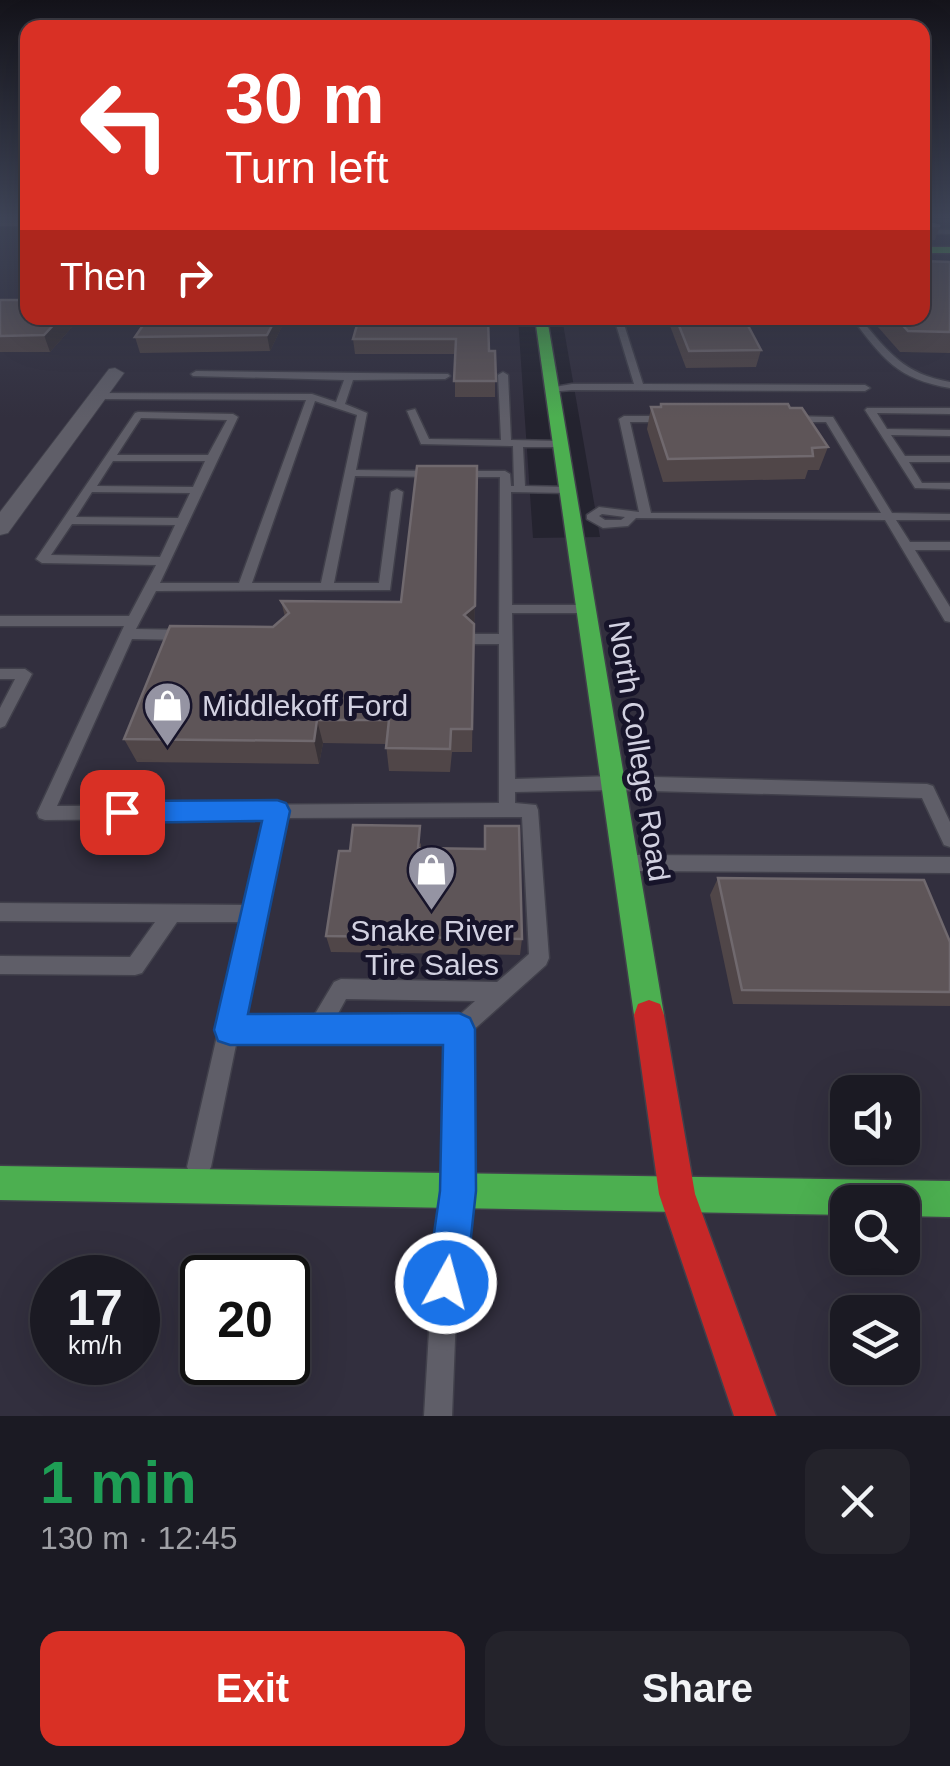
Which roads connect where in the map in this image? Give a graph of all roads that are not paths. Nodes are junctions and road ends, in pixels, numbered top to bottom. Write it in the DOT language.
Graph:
graph roads {
  1 [pos="542,325"];
  2 [pos="620,325"];
  3 [pos="862,325"];
  4 [pos="115,373"];
  5 [pos="196,374"];
  6 [pos="503,375"];
  7 [pos="444,376"];
  8 [pos="349,377"];
  9 [pos="950,385"];
  10 [pos="638,388"];
  11 [pos="865,388"];
  12 [pos="552,390"];
  13 [pos="98,396"];
  14 [pos="312,396"];
  15 [pos="340,406"];
  16 [pos="412,411"];
  17 [pos="950,411"];
  18 [pos="680,419"];
  19 [pos="773,419"];
  20 [pos="884,432"];
  21 [pos="950,433"];
  22 [pos="512,444"];
  23 [pos="560,444"];
  24 [pos="110,458"];
  25 [pos="212,458"];
  26 [pos="902,459"];
  27 [pos="950,459"];
  28 [pos="350,473"];
  29 [pos="950,486"];
  30 [pos="90,488"];
  31 [pos="198,490"];
  32 [pos="513,490"];
  33 [pos="568,490"];
  34 [pos="398,492"];
  35 [pos="646,516"];
  36 [pos="887,516"];
  37 [pos="582,517"];
  38 [pos="950,517"];
  39 [pos="69,520"];
  40 [pos="182,522"];
  41 [pos="0,528"];
  42 [pos="908,546"];
  43 [pos="950,546"];
  44 [pos="164,561"];
  45 [pos="152,587"];
  46 [pos="244,587"];
  47 [pos="327,587"];
  48 [pos="506,609"];
  49 [pos="586,609"];
  50 [pos="950,618"];
  51 [pos="0,621"];
  52 [pos="130,628"];
  53 [pos="206,635"];
  54 [pos="474,638"];
  55 [pos="506,639"];
  56 [pos="0,674"];
  57 [pos="0,722"];
  58 [pos="614,784"];
  59 [pos="507,786"];
  60 [pos="277,811"];
  61 [pos="507,811"];
  62 [pos="950,840"];
  63 [pos="626,863"];
  64 [pos="950,865"];
  65 [pos="0,912"];
  66 [pos="172,914"];
  67 [pos="255,914"];
  68 [pos="0,965"];
  69 [pos="500,992"];
  70 [pos="459,1029"];
  71 [pos="230,1030"];
  72 [pos="317,1030"];
  73 [pos="0,1183"];
  74 [pos="194,1186"];
  75 [pos="458,1191"];
  76 [pos="677,1194"];
  77 [pos="950,1200"];
  78 [pos="438,1416"];
  79 [pos="755,1416"];
  1 -- 12 [label="main road, North College Road"];
  2 -- 10 [label="lane"];
  3 -- 9 [label="lane"];
  4 -- 13 [label="street"];
  5 -- 8 [label="lane"];
  6 -- 22 [label="lane"];
  7 -- 8 [label="lane"];
  8 -- 15 [label="lane"];
  10 -- 11 [label="lane"];
  10 -- 12 [label="lane"];
  12 -- 23 [label="main road, North College Road"];
  13 -- 14 [label="lane"];
  13 -- 41 [label="street"];
  14 -- 15 [label="lane"];
  14 -- 46 [label="lane"];
  15 -- 28 [label="lane"];
  16 -- 22 [label="lane"];
  17 -- 20 [label="lane"];
  18 -- 35 [label="lane"];
  19 -- 36 [label="lane"];
  20 -- 21 [label="lane"];
  20 -- 26 [label="lane"];
  22 -- 23 [label="lane"];
  22 -- 32 [label="lane"];
  23 -- 33 [label="main road, North College Road"];
  24 -- 25 [label="lane"];
  24 -- 25 [label="lane"];
  24 -- 30 [label="lane"];
  25 -- 31 [label="lane"];
  26 -- 27 [label="lane"];
  26 -- 29 [label="lane"];
  28 -- 32 [label="lane"];
  28 -- 47 [label="lane"];
  30 -- 31 [label="lane"];
  30 -- 39 [label="lane"];
  31 -- 40 [label="lane"];
  32 -- 33 [label="lane"];
  32 -- 48 [label="lane"];
  33 -- 37 [label="main road, North College Road"];
  34 -- 47 [label="lane"];
  35 -- 36 [label="lane"];
  35 -- 37 [label="lane"];
  36 -- 38 [label="lane"];
  36 -- 42 [label="lane"];
  37 -- 49 [label="main road, North College Road"];
  39 -- 40 [label="lane"];
  39 -- 44 [label="lane"];
  40 -- 44 [label="lane"];
  42 -- 43 [label="lane"];
  42 -- 50 [label="lane"];
  44 -- 45 [label="lane"];
  45 -- 46 [label="lane"];
  45 -- 52 [label="lane"];
  46 -- 47 [label="lane"];
  48 -- 49 [label="lane"];
  48 -- 55 [label="lane"];
  49 -- 58 [label="main road, North College Road"];
  51 -- 52 [label="lane"];
  52 -- 53 [label="lane"];
  52 -- 60 [label="lane"];
  54 -- 55 [label="lane"];
  55 -- 59 [label="lane"];
  56 -- 57 [label="lane"];
  58 -- 59 [label="lane"];
  58 -- 62 [label="lane"];
  58 -- 63 [label="main road, North College Road"];
  59 -- 61 [label="lane"];
  60 -- 61 [label="lane"];
  60 -- 67 [label="lane"];
  61 -- 69 [label="lane"];
  63 -- 64 [label="lane"];
  63 -- 76 [label="main road, North College Road"];
  65 -- 66 [label="lane"];
  66 -- 67 [label="lane"];
  66 -- 68 [label="lane"];
  67 -- 71 [label="lane"];
  69 -- 70 [label="lane"];
  69 -- 72 [label="lane"];
  70 -- 72 [label="lane"];
  70 -- 75 [label="lane"];
  71 -- 72 [label="lane"];
  71 -- 74 [label="lane"];
  73 -- 74 [label="main road"];
  74 -- 75 [label="main road"];
  75 -- 76 [label="main road"];
  75 -- 78 [label="lane"];
  76 -- 77 [label="main road"];
  76 -- 79 [label="main road, North College Road"];
}
